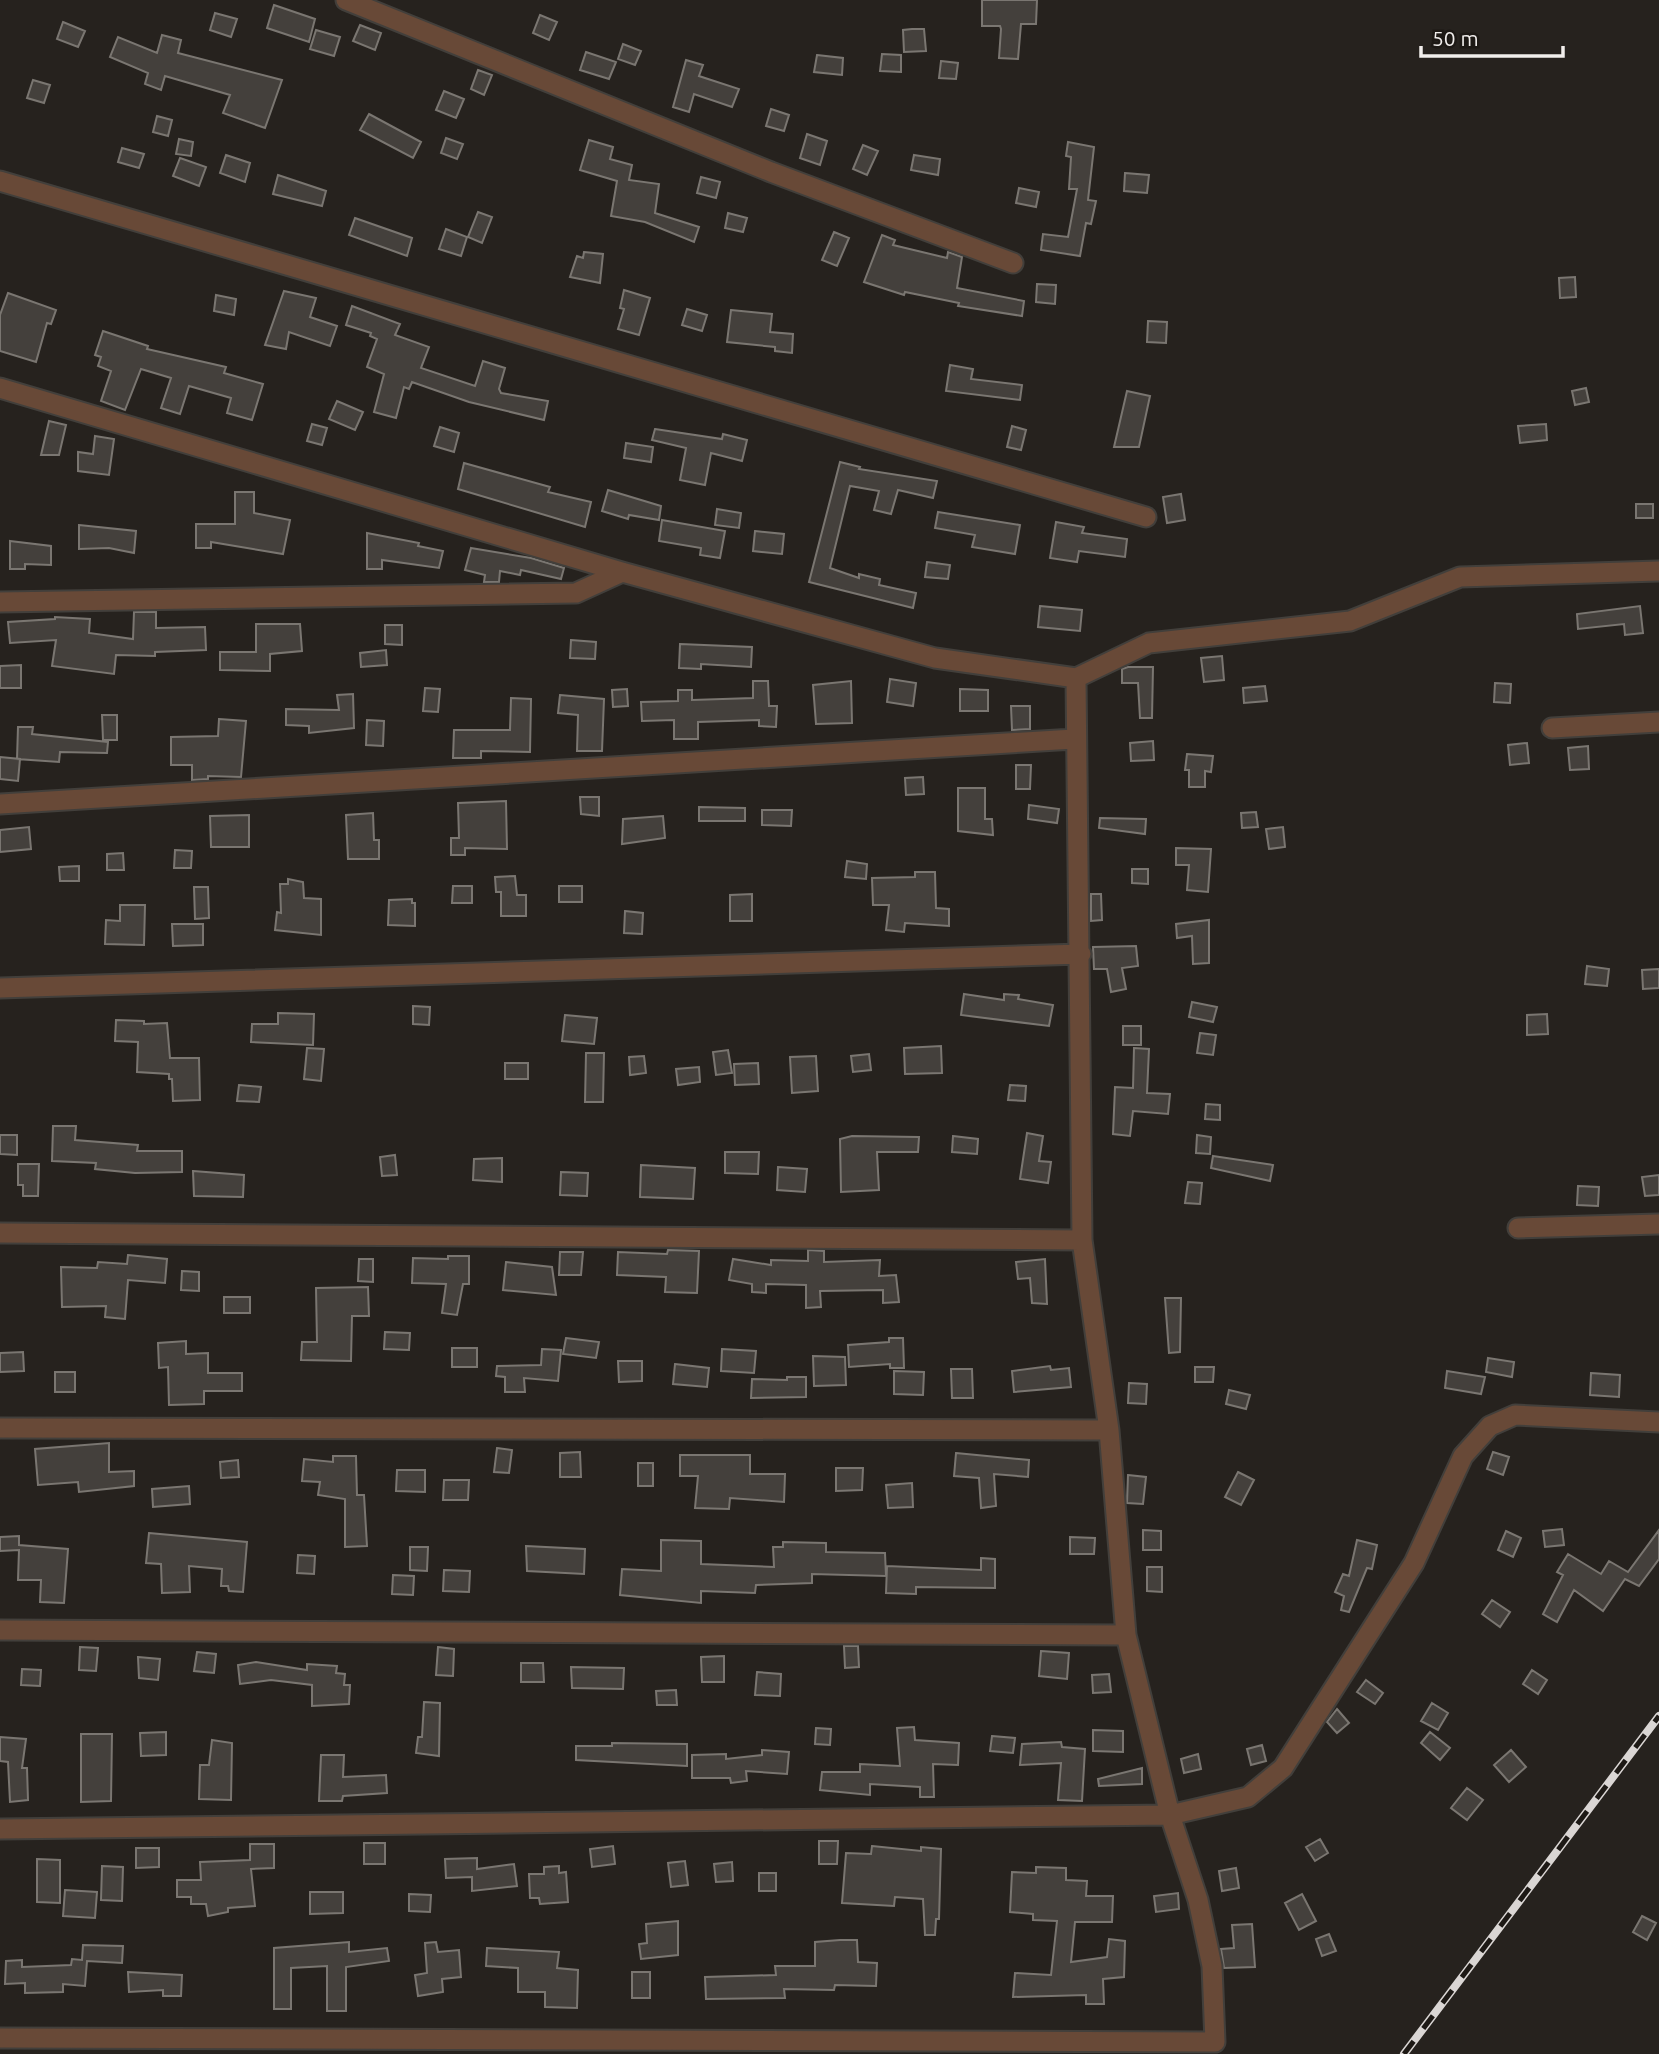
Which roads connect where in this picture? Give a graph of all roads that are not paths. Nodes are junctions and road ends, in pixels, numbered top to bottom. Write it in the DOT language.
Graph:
graph roads {
  1 [pos="346,0"];
  2 [pos="0,181"];
  3 [pos="1013,263"];
  4 [pos="0,388"];
  5 [pos="1146,517"];
  6 [pos="1659,571"];
  7 [pos="622,572"];
  8 [pos="0,602"];
  9 [pos="1076,678"];
  10 [pos="1659,722"];
  11 [pos="1552,728"];
  12 [pos="1074,739"];
  13 [pos="0,804"];
  14 [pos="1081,954"];
  15 [pos="0,988"];
  16 [pos="1659,1224"];
  17 [pos="1518,1228"];
  18 [pos="0,1233"];
  19 [pos="1082,1240"];
  20 [pos="1659,1422"];
  21 [pos="0,1428"];
  22 [pos="1109,1430"];
  23 [pos="0,1630"];
  24 [pos="1126,1635"];
  25 [pos="1170,1815"];
  26 [pos="0,1829"];
  27 [pos="0,2038"];
  1 -- 3 [label="street"];
  2 -- 5 [label="street"];
  4 -- 7 [label="street"];
  6 -- 9 [label="street"];
  7 -- 8 [label="street"];
  7 -- 9 [label="street"];
  9 -- 12 [label="street"];
  10 -- 11 [label="street"];
  12 -- 13 [label="street"];
  12 -- 14 [label="street"];
  14 -- 15 [label="street"];
  14 -- 19 [label="street"];
  16 -- 17 [label="street"];
  18 -- 19 [label="street"];
  19 -- 22 [label="street"];
  20 -- 25 [label="street"];
  21 -- 22 [label="street"];
  22 -- 24 [label="street"];
  23 -- 24 [label="street"];
  24 -- 25 [label="street"];
  25 -- 26 [label="street"];
  25 -- 27 [label="street"];
}
